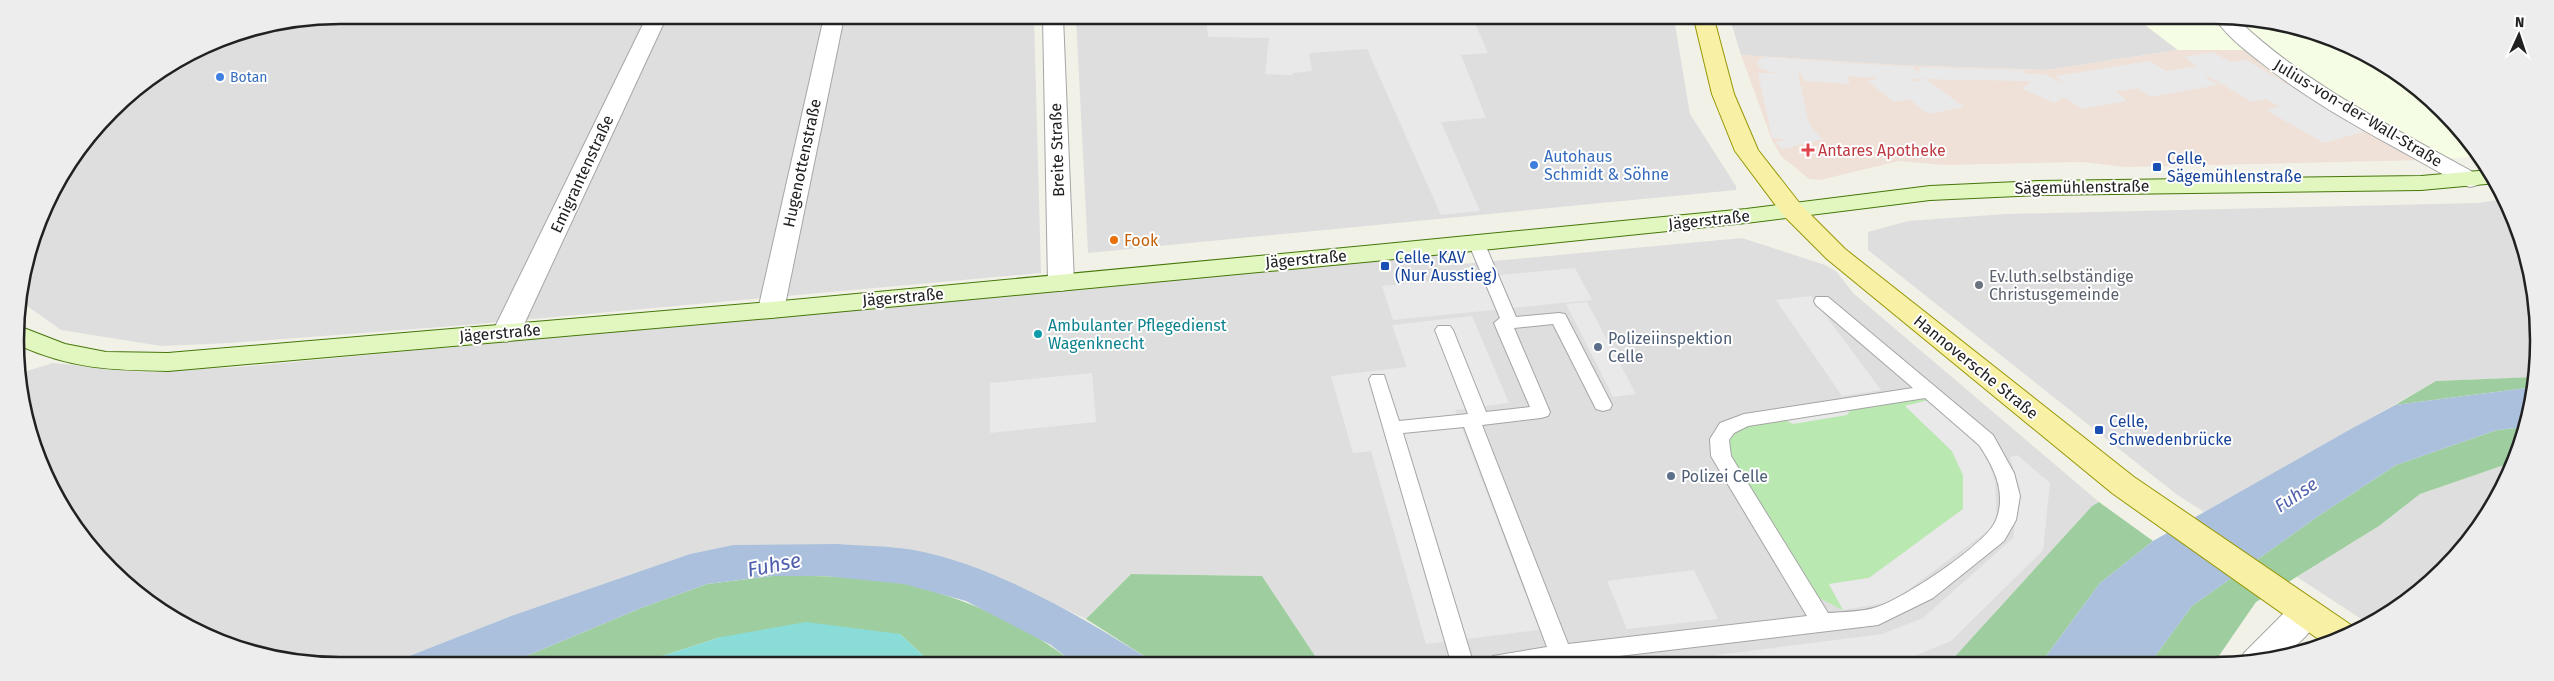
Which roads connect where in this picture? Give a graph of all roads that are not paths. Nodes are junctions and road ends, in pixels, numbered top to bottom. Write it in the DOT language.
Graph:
graph roads {
  1 [pos="653,24"];
  2 [pos="832,24"];
  3 [pos="1053,24"];
  4 [pos="1705,24"];
  5 [pos="2230,24"];
  6 [pos="2485,178"];
  7 [pos="2470,180"];
  8 [pos="1792,210"];
  9 [pos="1476,242"];
  10 [pos="1061,282"];
  11 [pos="1822,300"];
  12 [pos="771,310"];
  13 [pos="1510,322"];
  14 [pos="1444,330"];
  15 [pos="506,333"];
  16 [pos="24,337"];
  17 [pos="1378,379"];
  18 [pos="1930,391"];
  19 [pos="1602,405"];
  20 [pos="1475,420"];
  21 [pos="1392,428"];
  22 [pos="2292,604"];
  23 [pos="1822,622"];
  24 [pos="2336,633"];
  25 [pos="1561,654"];
  26 [pos="2262,654"];
  27 [pos="1461,657"];
  28 [pos="1538,657"];
  1 -- 15 [label="street, Emigrantenstraße"];
  2 -- 12 [label="street, Hugenottenstraße"];
  3 -- 10 [label="street, Breite Straße"];
  4 -- 8 [label="main road, Hannoversche Straße"];
  5 -- 7 [label="street, Julius-von-der-Wall-Straße"];
  6 -- 7 [label="street, Sägemühlenstraße"];
  7 -- 8 [label="street, Sägemühlenstraße"];
  8 -- 9 [label="street, Jägerstraße"];
  8 -- 22 [label="main road, Hannoversche Straße"];
  9 -- 10 [label="street, Jägerstraße"];
  9 -- 13 [label="lane"];
  10 -- 12 [label="street, Jägerstraße"];
  11 -- 18 [label="lane"];
  12 -- 15 [label="street, Jägerstraße"];
  13 -- 19 [label="lane"];
  13 -- 20 [label="lane"];
  14 -- 20 [label="lane"];
  15 -- 16 [label="street, Jägerstraße"];
  17 -- 21 [label="lane"];
  18 -- 23 [label="lane"];
  18 -- 23 [label="lane"];
  20 -- 21 [label="lane"];
  20 -- 25 [label="lane"];
  21 -- 27 [label="lane"];
  22 -- 24 [label="main road, Hannoversche Straße"];
  22 -- 26 [label="street"];
  23 -- 25 [label="lane"];
  25 -- 28 [label="lane"];
}
